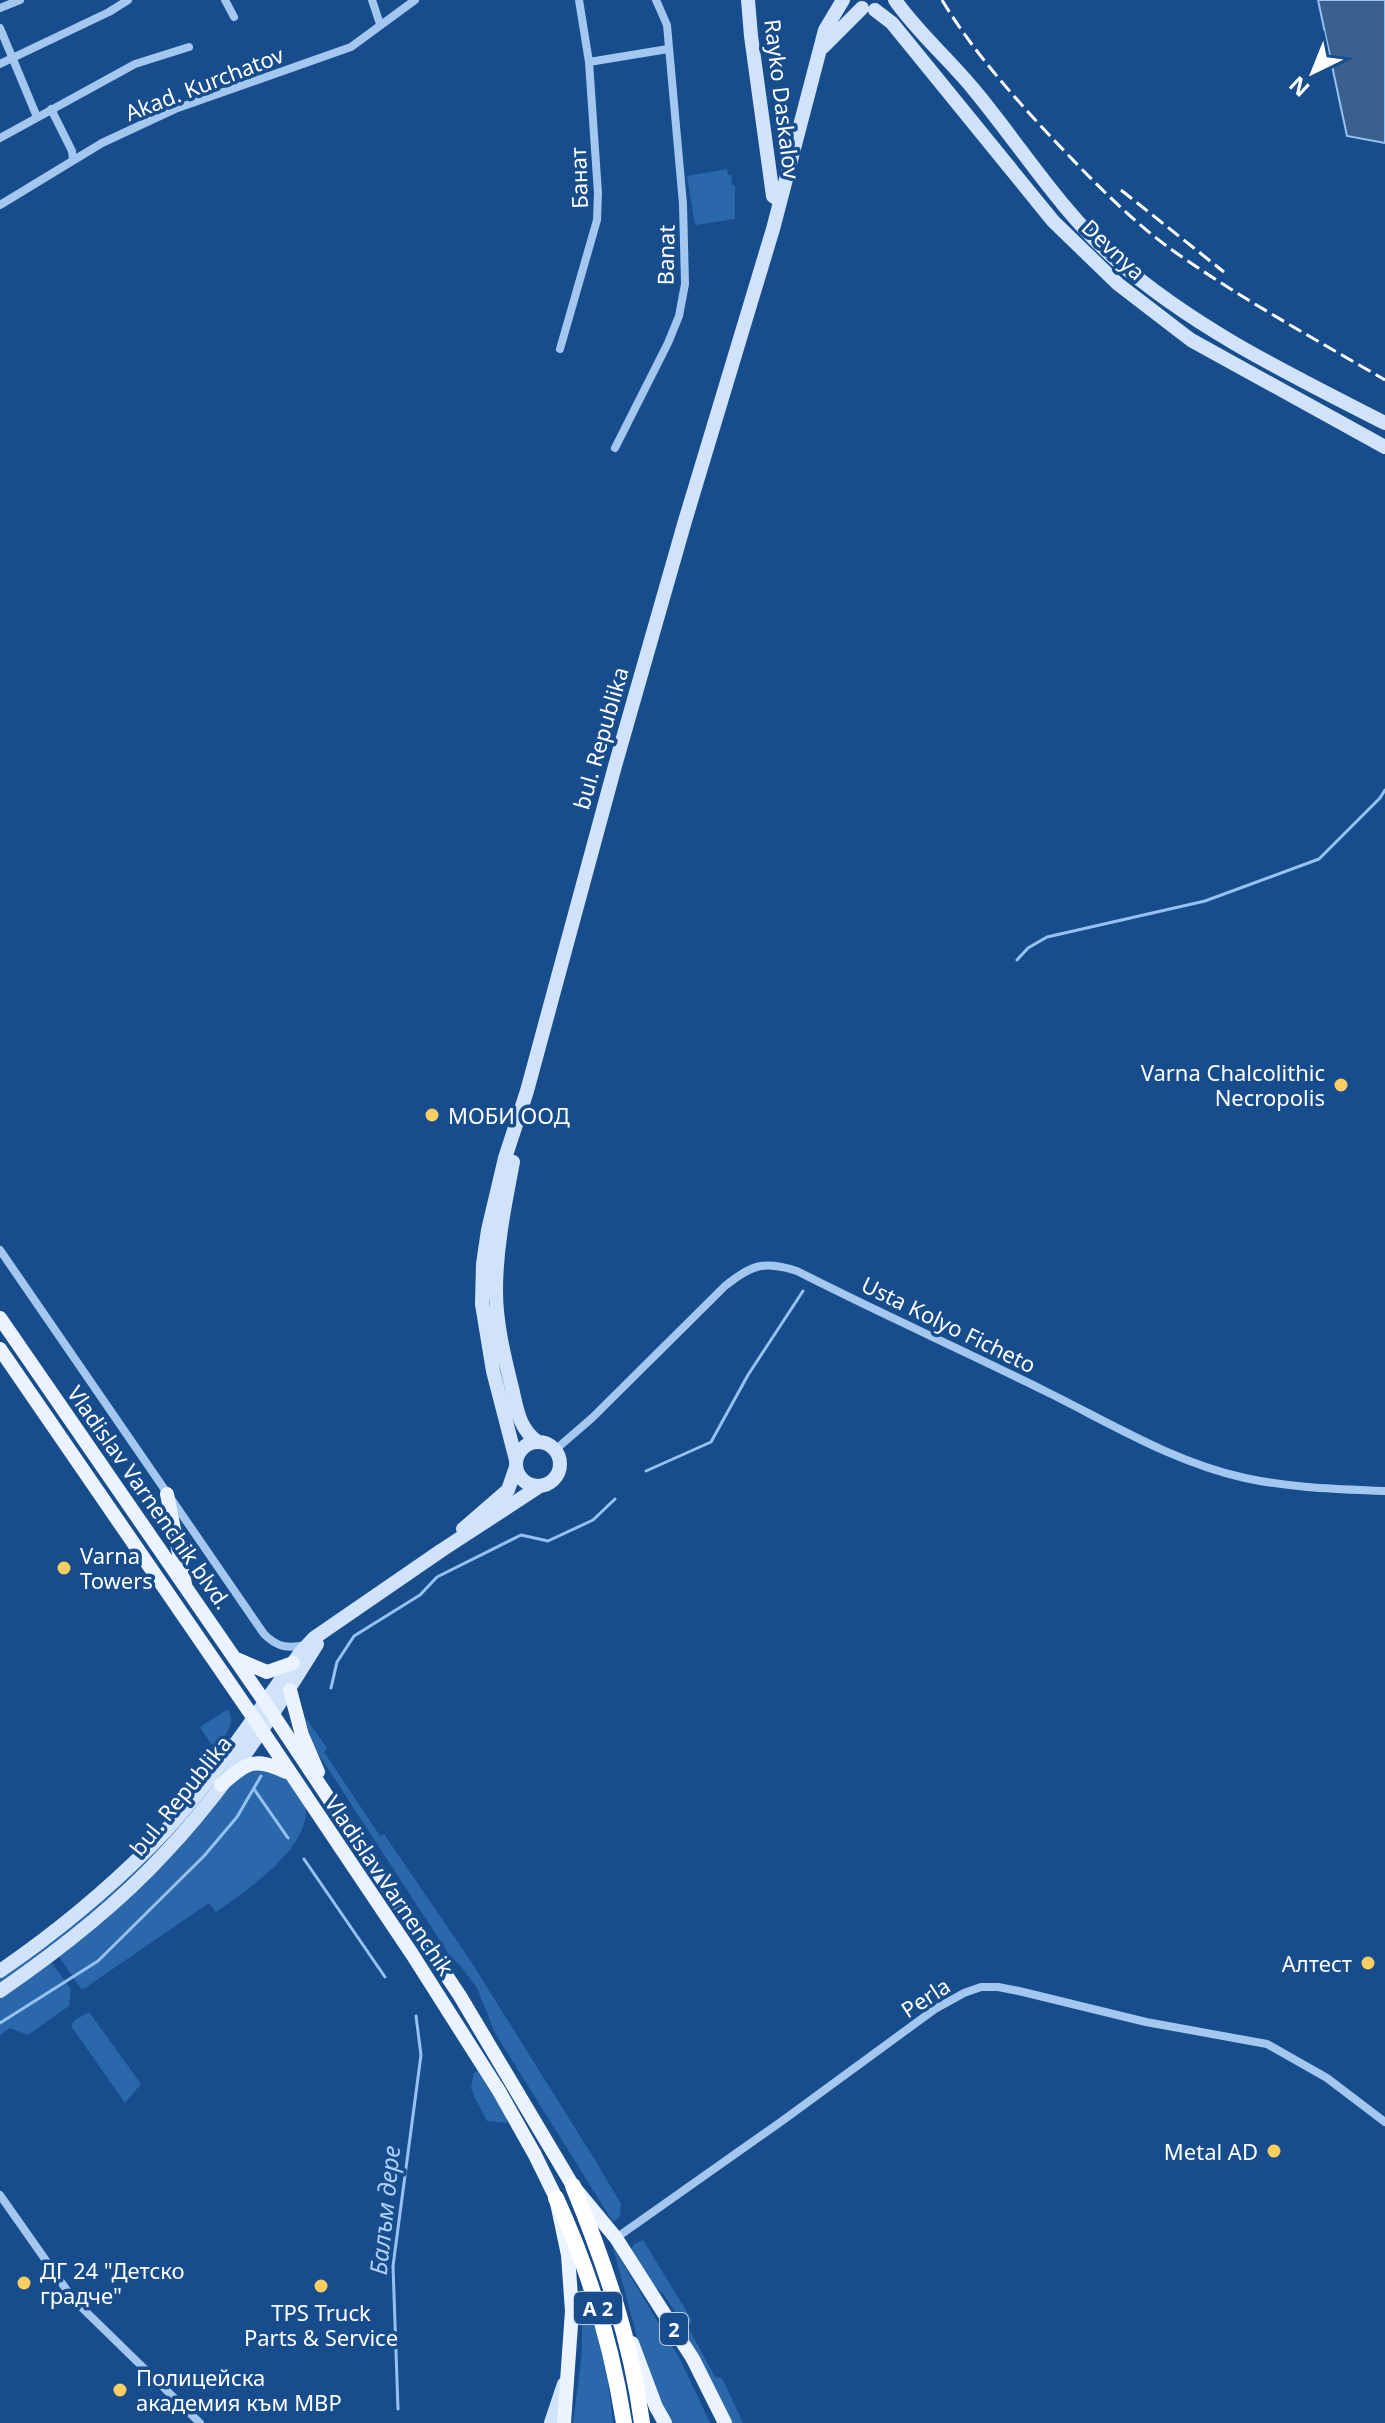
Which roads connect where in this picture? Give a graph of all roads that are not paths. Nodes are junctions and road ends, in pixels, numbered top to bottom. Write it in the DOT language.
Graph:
graph roads {
  1 [pos="20,0"];
  2 [pos="128,0"];
  3 [pos="225,0"];
  4 [pos="372,0"];
  5 [pos="415,0"];
  6 [pos="579,0"];
  7 [pos="656,0"];
  8 [pos="748,0"];
  9 [pos="843,0"];
  10 [pos="892,0"];
  11 [pos="863,6"];
  12 [pos="0,8"];
  13 [pos="234,17"];
  14 [pos="380,24"];
  15 [pos="0,28"];
  16 [pos="189,47"];
  17 [pos="668,49"];
  18 [pos="821,51"];
  19 [pos="11,59"];
  20 [pos="589,62"];
  21 [pos="0,64"];
  22 [pos="51,109"];
  23 [pos="37,117"];
  24 [pos="0,138"];
  25 [pos="73,160"];
  26 [pos="780,201"];
  27 [pos="0,205"];
  28 [pos="560,349"];
  29 [pos="1385,423"];
  30 [pos="1385,447"];
  31 [pos="615,448"];
  32 [pos="527,1091"];
  33 [pos="0,1250"];
  34 [pos="0,1318"];
  35 [pos="0,1349"];
  36 [pos="538,1442"];
  37 [pos="555,1450"];
  38 [pos="516,1464"];
  39 [pos="540,1486"];
  40 [pos="1385,1491"];
  41 [pos="167,1494"];
  42 [pos="442,1550"];
  43 [pos="186,1588"];
  44 [pos="327,1630"];
  45 [pos="306,1645"];
  46 [pos="234,1657"];
  47 [pos="293,1663"];
  48 [pos="290,1690"];
  49 [pos="264,1701"];
  50 [pos="272,1715"];
  51 [pos="253,1717"];
  52 [pos="262,1730"];
  53 [pos="289,1774"];
  54 [pos="221,1785"];
  55 [pos="330,1802"];
  56 [pos="0,1971"];
  57 [pos="0,1991"];
  58 [pos="1385,2122"];
  59 [pos="573,2186"];
  60 [pos="0,2195"];
  61 [pos="556,2198"];
  62 [pos="616,2238"];
  63 [pos="624,2326"];
  64 [pos="569,2369"];
  65 [pos="200,2423"];
  66 [pos="551,2423"];
  67 [pos="564,2423"];
  68 [pos="624,2423"];
  69 [pos="642,2423"];
  70 [pos="665,2423"];
  71 [pos="725,2423"];
  1 -- 12 [label="street"];
  2 -- 19 [label="street"];
  3 -- 13 [label="street"];
  4 -- 14 [label="street"];
  5 -- 14 [label="street, Akad. Kurchatov"];
  6 -- 20 [label="street, Банат"];
  7 -- 17 [label="street"];
  8 -- 26 [label="street, Rayko Daskalov"];
  9 -- 18 [label="street, bul. Republika"];
  10 -- 11 [label="street, bul. Republika"];
  10 -- 29 [label="street, Devnya"];
  11 -- 18 [label="street, bul. Republika"];
  11 -- 30 [label="street, Devnya"];
  14 -- 25 [label="street, Akad. Kurchatov"];
  15 -- 19 [label="street"];
  16 -- 22 [label="street"];
  17 -- 20 [label="street"];
  17 -- 31 [label="street, Banat"];
  18 -- 26 [label="street, bul. Republika"];
  19 -- 21 [label="street"];
  19 -- 23 [label="street"];
  20 -- 28 [label="street, Банат"];
  22 -- 23 [label="street"];
  22 -- 25 [label="street"];
  23 -- 24 [label="street"];
  25 -- 27 [label="street, Akad. Kurchatov"];
  26 -- 32 [label="street, bul. Republika"];
  32 -- 36 [label="street, bul. Republika"];
  32 -- 38 [label="street"];
  33 -- 41 [label="street"];
  34 -- 43 [label="main road, Vladislav Varnenchik blvd."];
  35 -- 51 [label="main road, Vladislav Varnenchik"];
  36 -- 37 [label="street"];
  36 -- 38 [label="street"];
  37 -- 39 [label="street"];
  37 -- 40 [label="street, Usta Kolyo Ficheto"];
  38 -- 39 [label="street"];
  38 -- 42 [label="street, bul. Republika"];
  39 -- 42 [label="street, bul. Republika"];
  41 -- 43 [label="main road"];
  41 -- 45 [label="street"];
  42 -- 44 [label="street, bul. Republika"];
  43 -- 46 [label="main road, Vladislav Varnenchik blvd."];
  44 -- 45 [label="street, bul. Republika"];
  44 -- 48 [label="street, bul. Republika"];
  45 -- 47 [label="street, bul. Republika"];
  46 -- 47 [label="main road"];
  46 -- 49 [label="main road, Vladislav Varnenchik blvd."];
  47 -- 49 [label="street, bul. Republika"];
  48 -- 50 [label="street, bul. Republika"];
  48 -- 55 [label="main road"];
  49 -- 50 [label="main road, Vladislav Varnenchik"];
  49 -- 51 [label="street, bul. Republika"];
  50 -- 52 [label="street, bul. Republika"];
  50 -- 55 [label="main road, Vladislav Varnenchik"];
  51 -- 52 [label="main road, Vladislav Varnenchik"];
  51 -- 56 [label="street, bul. Republika"];
  52 -- 53 [label="main road, Vladislav Varnenchik"];
  52 -- 54 [label="street, bul. Republika"];
  53 -- 54 [label="main road"];
  53 -- 61 [label="main road, Vladislav Varnenchik"];
  54 -- 57 [label="street, bul. Republika"];
  55 -- 59 [label="main road, Vladislav Varnenchik"];
  58 -- 62 [label="street, Perla"];
  59 -- 62 [label="main road, Vladislav Varnenchik / 2"];
  59 -- 63 [label="highway, A 2"];
  60 -- 65 [label="street"];
  61 -- 64 [label="main road, Vladislav Varnenchik"];
  61 -- 68 [label="highway, A 2"];
  62 -- 71 [label="main road, 2"];
  63 -- 69 [label="highway, A 2"];
  63 -- 70 [label="main road"];
  64 -- 66 [label="street"];
  64 -- 67 [label="main road, Vladislav Varnenchik"];
}
